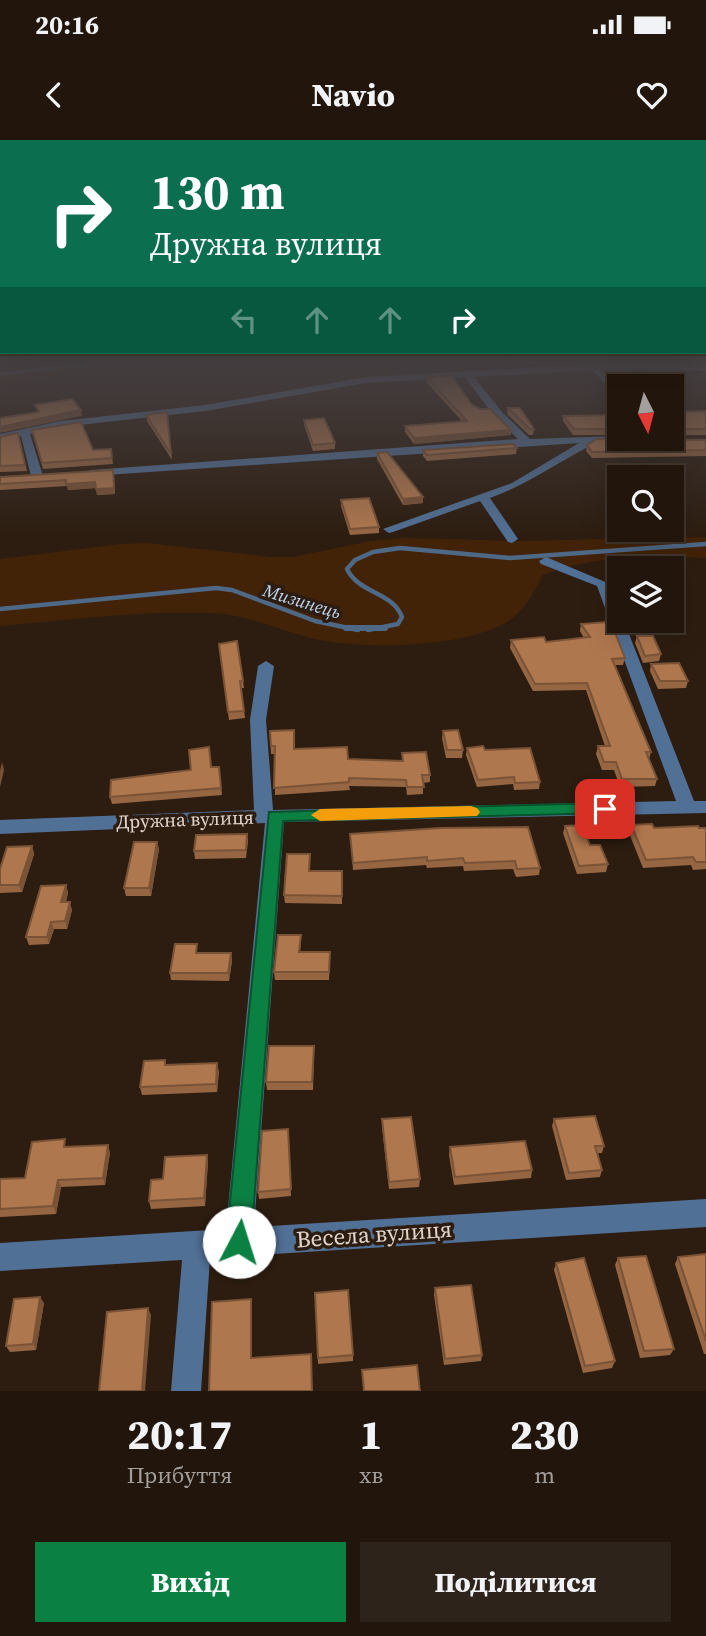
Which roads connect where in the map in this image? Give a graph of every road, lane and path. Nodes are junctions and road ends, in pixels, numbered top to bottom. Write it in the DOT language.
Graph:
graph roads {
  1 [pos="103,419"];
  2 [pos="504,419"];
  3 [pos="25,433"];
  4 [pos="0,437"];
  5 [pos="594,439"];
  6 [pos="607,439"];
  7 [pos="527,442"];
  8 [pos="77,474"];
  9 [pos="50,475"];
  10 [pos="483,498"];
  11 [pos="389,529"];
  12 [pos="512,539"];
  13 [pos="546,561"];
  14 [pos="266,666"];
  15 [pos="696,807"];
  16 [pos="269,816"];
  17 [pos="0,827"];
  18 [pos="706,1213"];
  19 [pos="239,1242"];
  20 [pos="197,1245"];
  21 [pos="0,1258"];
  22 [pos="186,1391"];
  1 -- 3 [label="street"];
  2 -- 7 [label="street"];
  3 -- 4 [label="street"];
  3 -- 9 [label="street"];
  5 -- 6 [label="street"];
  5 -- 7 [label="street"];
  5 -- 10 [label="street"];
  7 -- 8 [label="street"];
  10 -- 11 [label="street"];
  10 -- 12 [label="street"];
  13 -- 15 [label="street"];
  14 -- 16 [label="street"];
  15 -- 16 [label="street, Дружна вулиця"];
  16 -- 17 [label="street, Дружна вулиця"];
  16 -- 19 [label="street"];
  18 -- 19 [label="street, Весела вулиця"];
  19 -- 20 [label="street, Весела вулиця"];
  20 -- 21 [label="street, Весела вулиця"];
  20 -- 22 [label="street"];
}
